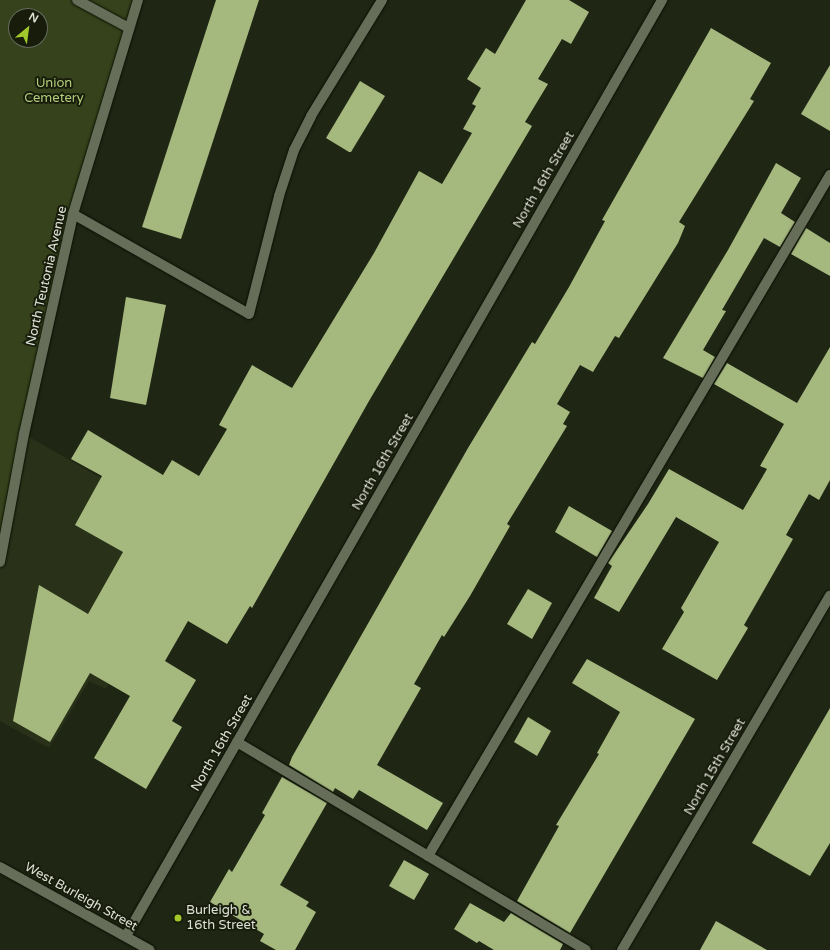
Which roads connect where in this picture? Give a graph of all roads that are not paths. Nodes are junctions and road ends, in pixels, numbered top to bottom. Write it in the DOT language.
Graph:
graph roads {
  1 [pos="77,0"];
  2 [pos="138,0"];
  3 [pos="382,0"];
  4 [pos="662,0"];
  5 [pos="129,28"];
  6 [pos="830,175"];
  7 [pos="73,214"];
  8 [pos="0,562"];
  9 [pos="830,596"];
  10 [pos="237,742"];
  11 [pos="428,856"];
  12 [pos="0,867"];
  13 [pos="126,936"];
  14 [pos="150,950"];
  15 [pos="586,950"];
  16 [pos="622,950"];
  1 -- 5 [label="street"];
  2 -- 5 [label="street, North Teutonia Avenue"];
  3 -- 7 [label="street"];
  4 -- 10 [label="street, North 16th Street"];
  5 -- 7 [label="street, North Teutonia Avenue"];
  6 -- 11 [label="street"];
  7 -- 8 [label="street, North Teutonia Avenue"];
  9 -- 16 [label="street, North 15th Street"];
  10 -- 11 [label="street"];
  10 -- 13 [label="street, North 16th Street"];
  11 -- 15 [label="street"];
  12 -- 13 [label="street, West Burleigh Street"];
  13 -- 14 [label="street, West Burleigh Street"];
}
